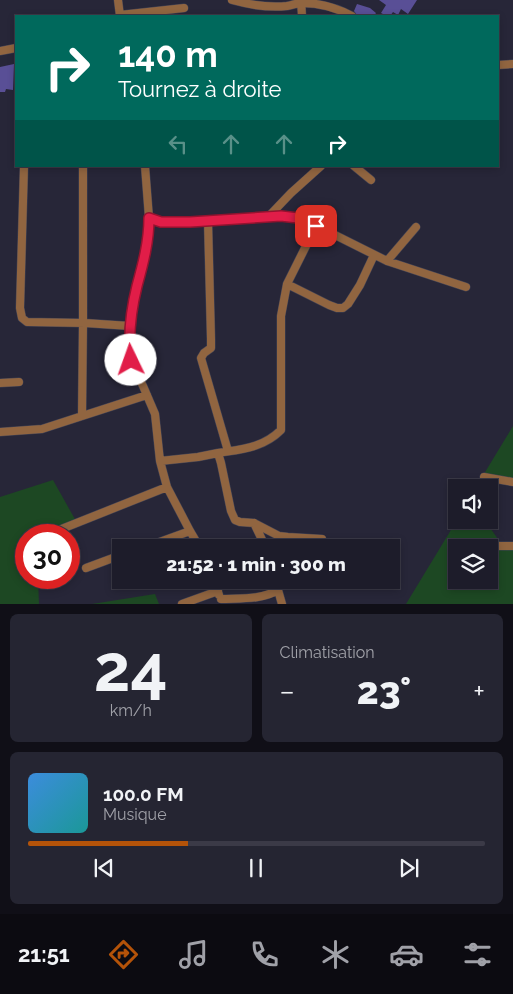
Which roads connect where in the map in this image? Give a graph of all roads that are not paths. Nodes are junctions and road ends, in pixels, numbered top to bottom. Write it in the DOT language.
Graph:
graph roads {
  1 [pos="118,0"];
  2 [pos="232,0"];
  3 [pos="301,1"];
  4 [pos="184,8"];
  5 [pos="120,15"];
  6 [pos="128,15"];
  7 [pos="302,15"];
  8 [pos="350,15"];
  9 [pos="15,48"];
  10 [pos="0,51"];
  11 [pos="513,64"];
  12 [pos="499,65"];
  13 [pos="24,167"];
  14 [pos="83,167"];
  15 [pos="145,167"];
  16 [pos="320,167"];
  17 [pos="355,167"];
  18 [pos="371,180"];
  19 [pos="269,216"];
  20 [pos="149,218"];
  21 [pos="208,221"];
  22 [pos="316,226"];
  23 [pos="416,227"];
  24 [pos="374,255"];
  25 [pos="387,261"];
  26 [pos="287,284"];
  27 [pos="466,287"];
  28 [pos="83,323"];
  29 [pos="130,326"];
  30 [pos="0,382"];
  31 [pos="19,382"];
  32 [pos="147,395"];
  33 [pos="82,416"];
  34 [pos="0,432"];
  35 [pos="228,451"];
  36 [pos="218,453"];
  37 [pos="160,461"];
  38 [pos="484,477"];
  39 [pos="513,482"];
  40 [pos="167,487"];
  41 [pos="74,524"];
  42 [pos="254,524"];
  43 [pos="190,531"];
  44 [pos="168,539"];
  45 [pos="195,539"];
  46 [pos="262,539"];
  47 [pos="322,539"];
  48 [pos="498,546"];
  49 [pos="513,546"];
  50 [pos="112,558"];
  51 [pos="86,568"];
  52 [pos="278,590"];
  53 [pos="218,591"];
  54 [pos="222,602"];
  55 [pos="182,604"];
  56 [pos="282,604"];
  1 -- 5 [label="street"];
  2 -- 3 [label="street"];
  3 -- 7 [label="street"];
  3 -- 8 [label="street"];
  4 -- 6 [label="street"];
  9 -- 10 [label="street"];
  11 -- 12 [label="street"];
  13 -- 28 [label="street"];
  14 -- 28 [label="street"];
  15 -- 20 [label="street"];
  16 -- 19 [label="street"];
  17 -- 18 [label="street"];
  19 -- 21 [label="street"];
  19 -- 22 [label="street"];
  20 -- 21 [label="street"];
  20 -- 29 [label="street"];
  21 -- 35 [label="street"];
  22 -- 24 [label="street"];
  22 -- 26 [label="street"];
  23 -- 25 [label="street"];
  24 -- 25 [label="street"];
  24 -- 26 [label="street"];
  25 -- 27 [label="street"];
  26 -- 35 [label="street"];
  28 -- 29 [label="street"];
  28 -- 33 [label="street"];
  29 -- 32 [label="street"];
  30 -- 31 [label="street"];
  32 -- 33 [label="street"];
  32 -- 37 [label="street"];
  33 -- 34 [label="street"];
  35 -- 36 [label="street"];
  36 -- 37 [label="street"];
  36 -- 42 [label="street"];
  37 -- 40 [label="street"];
  38 -- 39 [label="street"];
  40 -- 41 [label="street"];
  40 -- 43 [label="street"];
  42 -- 46 [label="street"];
  42 -- 47 [label="street"];
  43 -- 44 [label="street"];
  43 -- 45 [label="street"];
  48 -- 49 [label="street"];
  50 -- 51 [label="street"];
  52 -- 54 [label="street"];
  52 -- 56 [label="street"];
  53 -- 54 [label="street"];
  53 -- 55 [label="street"];
}
